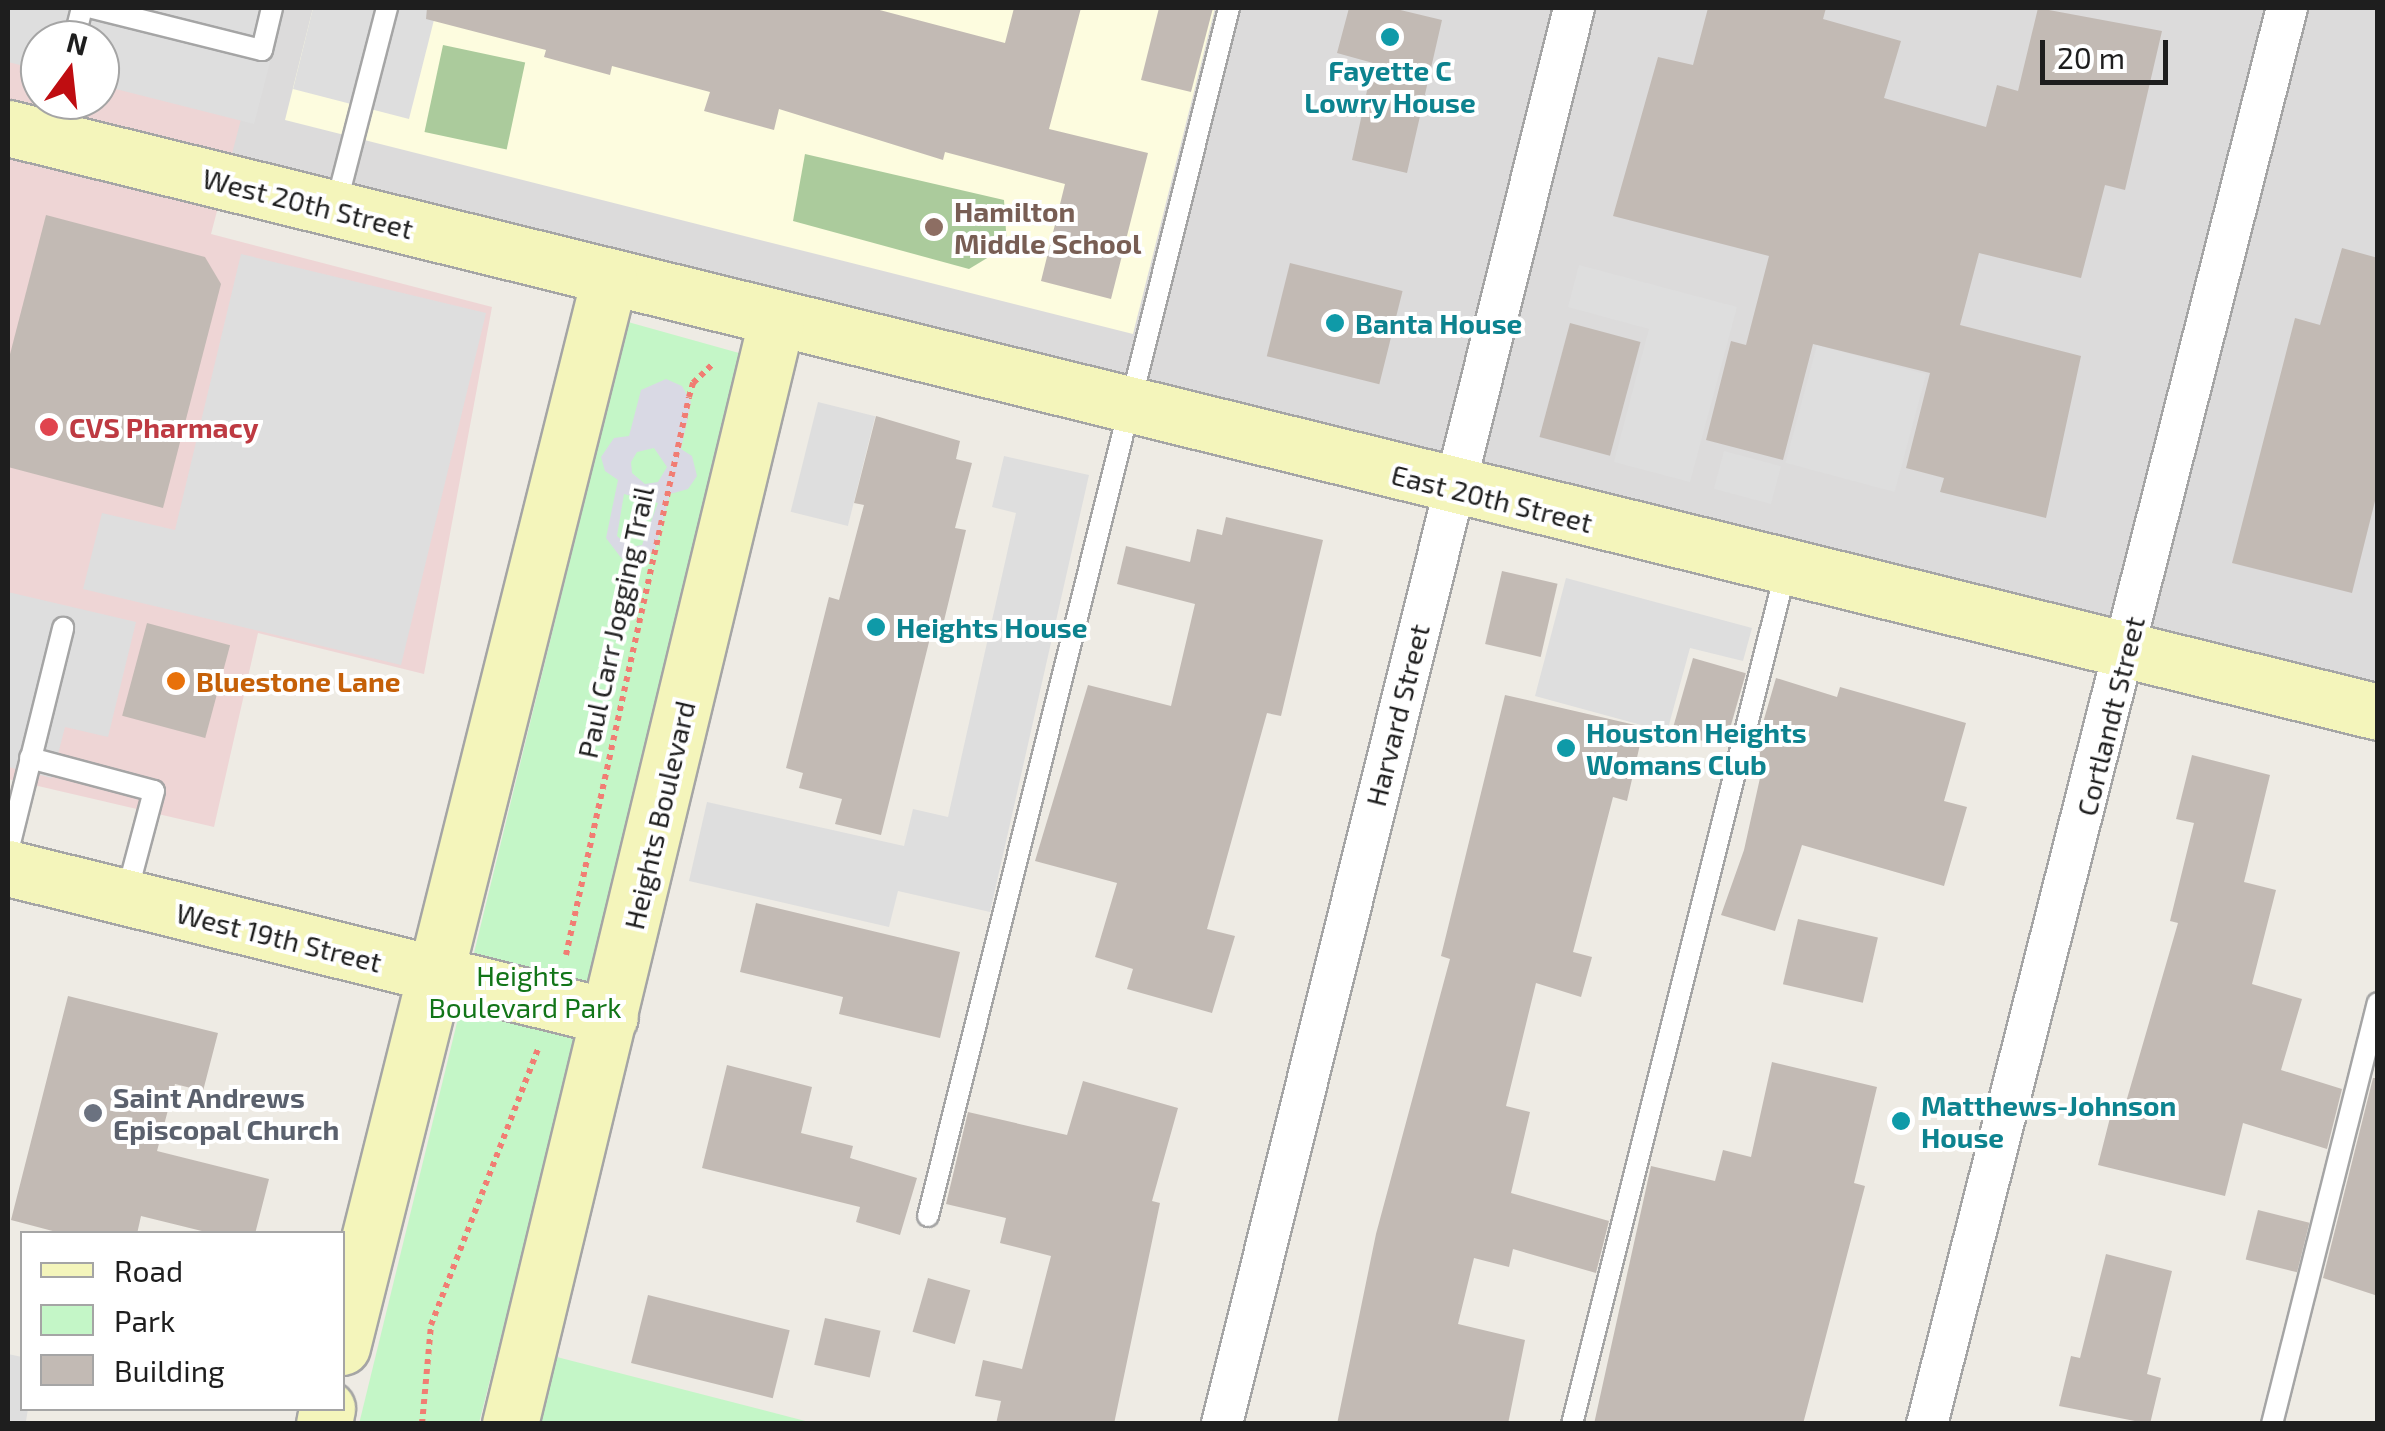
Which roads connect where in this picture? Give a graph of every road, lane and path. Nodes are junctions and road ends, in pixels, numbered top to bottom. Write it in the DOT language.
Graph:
graph roads {
  1 [pos="93,8"];
  2 [pos="272,8"];
  3 [pos="386,8"];
  4 [pos="1229,8"];
  5 [pos="1574,8"];
  6 [pos="2287,8"];
  7 [pos="40,122"];
  8 [pos="335,210"];
  9 [pos="609,279"];
  10 [pos="752,316"];
  11 [pos="1129,409"];
  12 [pos="1452,489"];
  13 [pos="1786,568"];
  14 [pos="62,628"];
  15 [pos="2128,648"];
  16 [pos="2378,712"];
  17 [pos="30,758"];
  18 [pos="8,852"];
  19 [pos="8,868"];
  20 [pos="126,898"];
  21 [pos="566,954"];
  22 [pos="435,977"];
  23 [pos="2378,1003"];
  24 [pos="610,1016"];
  25 [pos="539,1047"];
  26 [pos="928,1216"];
  27 [pos="345,1336"];
  28 [pos="422,1424"];
  29 [pos="510,1424"];
  30 [pos="1222,1424"];
  31 [pos="1572,1424"];
  32 [pos="1927,1424"];
  33 [pos="2272,1424"];
  1 -- 2 [label="lane"];
  3 -- 8 [label="lane"];
  4 -- 11 [label="lane"];
  5 -- 12 [label="street, Harvard Street"];
  6 -- 15 [label="street, Cortlandt Street"];
  7 -- 8 [label="main road, West 20th Street"];
  8 -- 9 [label="main road, West 20th Street"];
  9 -- 10 [label="main road, East 20th Street"];
  9 -- 22 [label="main road"];
  10 -- 11 [label="main road, East 20th Street"];
  10 -- 21 [label="path, Paul Carr Jogging Trail"];
  10 -- 24 [label="main road, Heights Boulevard"];
  11 -- 12 [label="main road, East 20th Street"];
  11 -- 26 [label="lane"];
  12 -- 13 [label="main road, East 20th Street"];
  12 -- 30 [label="street, Harvard Street"];
  13 -- 15 [label="main road, East 20th Street"];
  13 -- 31 [label="lane"];
  14 -- 17 [label="lane"];
  15 -- 16 [label="main road, East 20th Street"];
  15 -- 32 [label="street, Cortlandt Street"];
  17 -- 18 [label="lane"];
  17 -- 20 [label="lane"];
  19 -- 20 [label="main road, West 19th Street"];
  20 -- 22 [label="main road, West 19th Street"];
  22 -- 24 [label="main road, West 19th Street"];
  22 -- 27 [label="main road"];
  23 -- 33 [label="lane"];
  24 -- 29 [label="main road, Heights Boulevard"];
  25 -- 28 [label="path"];
}
